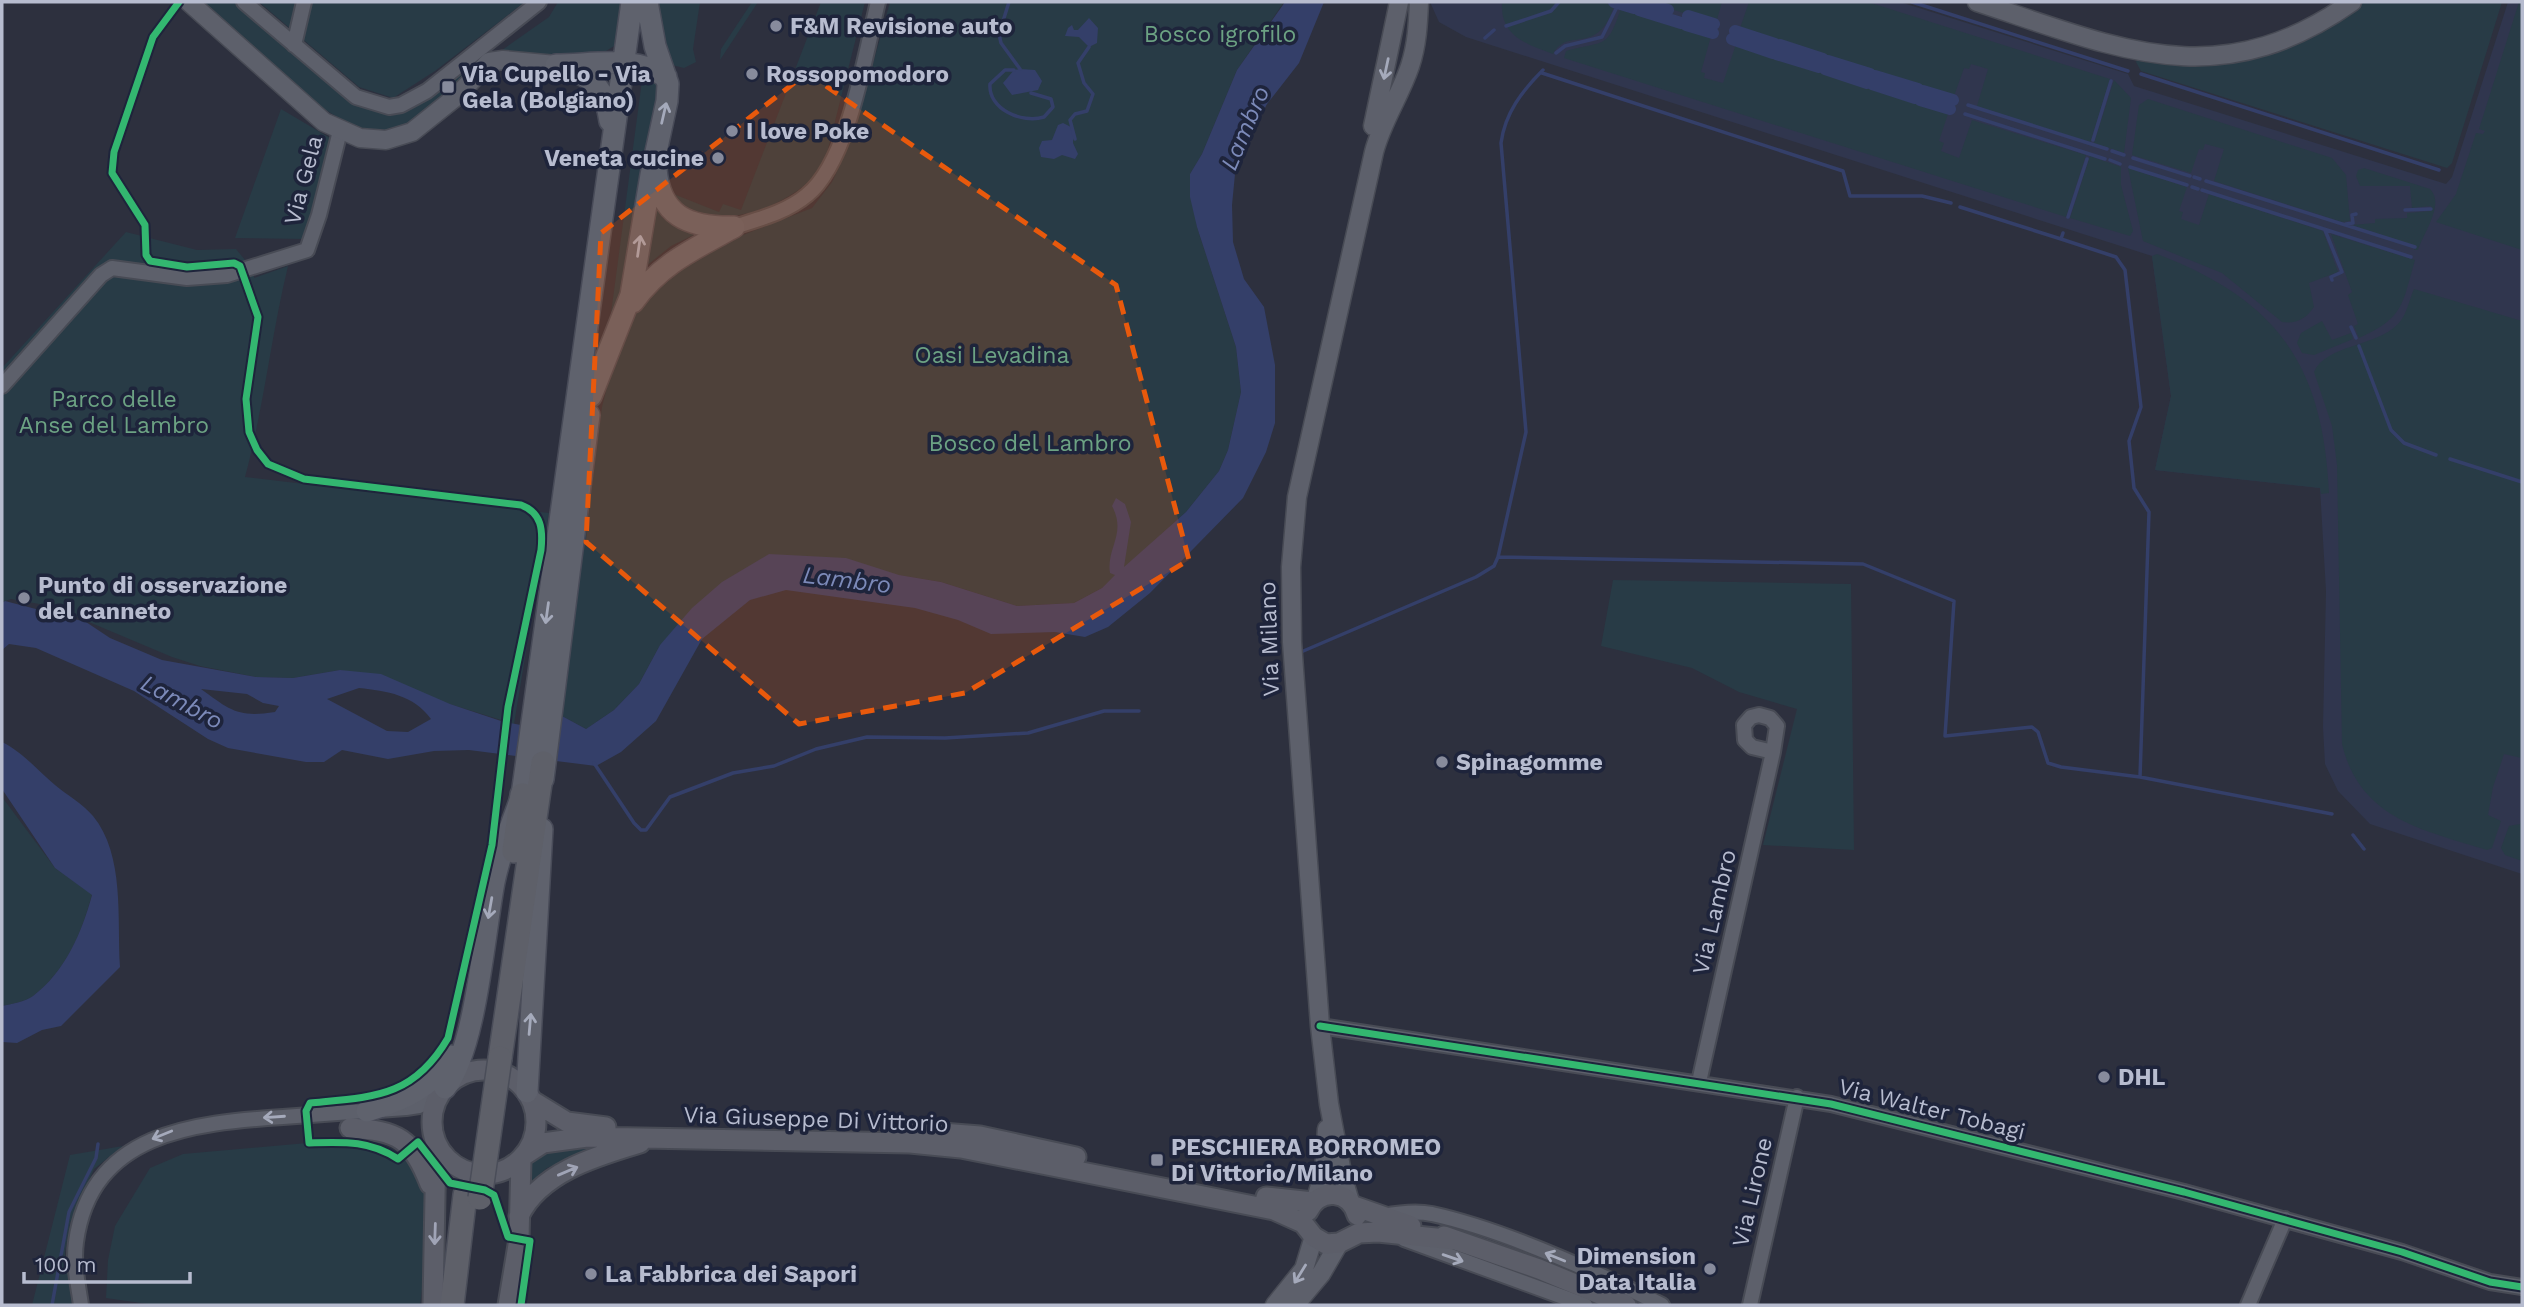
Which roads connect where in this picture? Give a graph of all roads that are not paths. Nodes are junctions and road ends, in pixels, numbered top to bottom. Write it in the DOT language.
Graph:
graph roads {
  1 [pos="190,2"];
  2 [pos="244,2"];
  3 [pos="304,2"];
  4 [pos="539,2"];
  5 [pos="632,2"];
  6 [pos="647,2"];
  7 [pos="878,2"];
  8 [pos="1399,2"];
  9 [pos="1419,2"];
  10 [pos="1977,2"];
  11 [pos="2352,2"];
  12 [pos="294,45"];
  13 [pos="629,64"];
  14 [pos="556,65"];
  15 [pos="666,77"];
  16 [pos="340,131"];
  17 [pos="613,135"];
  18 [pos="656,149"];
  19 [pos="1368,178"];
  20 [pos="734,227"];
  21 [pos="625,313"];
  22 [pos="2,386"];
  23 [pos="591,396"];
  24 [pos="540,718"];
  25 [pos="1773,752"];
  26 [pos="535,762"];
  27 [pos="522,795"];
  28 [pos="479,971"];
  29 [pos="1320,1026"];
  30 [pos="493,1057"];
  31 [pos="1699,1082"];
  32 [pos="442,1092"];
  33 [pos="529,1096"];
  34 [pos="1797,1097"];
  35 [pos="1329,1104"];
  36 [pos="367,1111"];
  37 [pos="350,1128"];
  38 [pos="653,1139"];
  39 [pos="436,1142"];
  40 [pos="523,1157"];
  41 [pos="485,1175"];
  42 [pos="473,1196"];
  43 [pos="436,1198"];
  44 [pos="1315,1200"];
  45 [pos="1352,1204"];
  46 [pos="2285,1219"];
  47 [pos="519,1223"];
  48 [pos="1385,1225"];
  49 [pos="1311,1232"];
  50 [pos="1345,1240"];
  51 [pos="2522,1287"];
  52 [pos="1750,1303"];
  53 [pos="81,1305"];
  54 [pos="433,1305"];
  55 [pos="452,1305"];
  56 [pos="467,1305"];
  57 [pos="508,1305"];
  58 [pos="1275,1305"];
  59 [pos="1295,1305"];
  60 [pos="1585,1305"];
  61 [pos="1626,1305"];
  62 [pos="1662,1305"];
  63 [pos="2248,1305"];
  1 -- 16 [label="street"];
  2 -- 12 [label="street"];
  3 -- 12 [label="street"];
  4 -- 12 [label="street"];
  5 -- 13 [label="main road"];
  6 -- 13 [label="main road"];
  6 -- 15 [label="main road"];
  7 -- 20 [label="street"];
  8 -- 19 [label="street, Via Milano, one-way"];
  9 -- 19 [label="street, Via Milano"];
  10 -- 11 [label="street"];
  13 -- 14 [label="main road"];
  13 -- 15 [label="main road"];
  13 -- 17 [label="main road"];
  13 -- 23 [label="main road"];
  14 -- 16 [label="street, Via Gela"];
  14 -- 17 [label="main road"];
  18 -- 15 [label="main road, one-way"];
  16 -- 22 [label="street, Via Gela"];
  17 -- 24 [label="main road, one-way"];
  18 -- 20 [label="main road"];
  21 -- 18 [label="main road, one-way"];
  19 -- 29 [label="street, Via Milano"];
  20 -- 21 [label="main road"];
  21 -- 23 [label="main road"];
  23 -- 24 [label="main road"];
  24 -- 26 [label="main road"];
  25 -- 31 [label="street, Via Lambro"];
  26 -- 27 [label="main road"];
  26 -- 30 [label="highway"];
  33 -- 26 [label="main road, one-way"];
  27 -- 28 [label="main road, one-way"];
  27 -- 30 [label="highway"];
  28 -- 32 [label="main road"];
  28 -- 36 [label="main road"];
  29 -- 31 [label="street, Via Walter Tobagi"];
  29 -- 35 [label="street, Via Milano"];
  30 -- 42 [label="highway"];
  31 -- 34 [label="street, Via Walter Tobagi"];
  32 -- 33 [label="main road"];
  32 -- 36 [label="street"];
  32 -- 39 [label="main road"];
  33 -- 40 [label="main road"];
  33 -- 44 [label="main road, Via Giuseppe Di Vittorio"];
  34 -- 46 [label="street, Via Walter Tobagi"];
  34 -- 52 [label="street, Via Lirone"];
  35 -- 44 [label="street, Via Milano"];
  35 -- 45 [label="street, Via Milano"];
  36 -- 53 [label="street, one-way"];
  37 -- 43 [label="main road"];
  38 -- 40 [label="main road, Via Giuseppe Di Vittorio"];
  47 -- 38 [label="main road, one-way"];
  38 -- 49 [label="main road, Via Giuseppe Di Vittorio"];
  39 -- 41 [label="main road"];
  39 -- 43 [label="main road"];
  40 -- 41 [label="main road"];
  40 -- 47 [label="main road"];
  41 -- 47 [label="main road"];
  42 -- 55 [label="highway"];
  42 -- 56 [label="highway"];
  43 -- 54 [label="main road, one-way"];
  44 -- 45 [label="main road, Via Giuseppe Di Vittorio"];
  44 -- 49 [label="main road"];
  45 -- 48 [label="main road, Via Giuseppe Di Vittorio"];
  45 -- 50 [label="main road"];
  46 -- 51 [label="street, Via Walter Tobagi"];
  46 -- 63 [label="street"];
  47 -- 57 [label="main road"];
  48 -- 50 [label="main road, Via Giuseppe Di Vittorio"];
  48 -- 60 [label="street, Via Giuseppe Di Vittorio, one-way"];
  48 -- 61 [label="main road, Via Giuseppe Di Vittorio"];
  62 -- 48 [label="street, Via Giuseppe Di Vittorio, one-way"];
  49 -- 50 [label="main road, Via Giuseppe Di Vittorio"];
  49 -- 58 [label="street, one-way"];
  50 -- 59 [label="street"];
}
